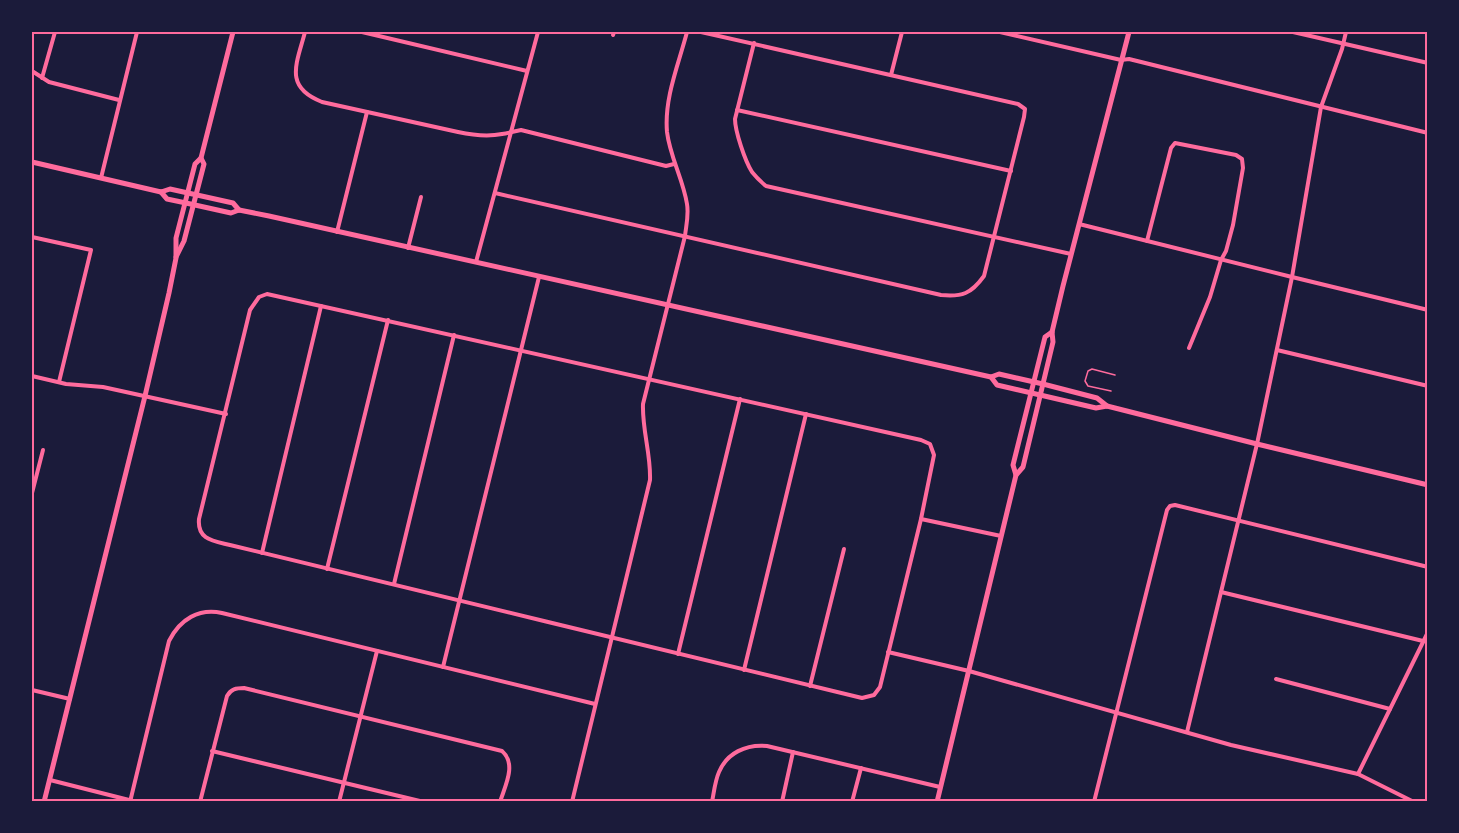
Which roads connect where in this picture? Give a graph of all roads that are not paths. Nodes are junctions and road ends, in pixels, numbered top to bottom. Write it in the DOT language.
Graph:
graph roads {
  1 [pos="55,32"];
  2 [pos="137,32"];
  3 [pos="233,32"];
  4 [pos="305,32"];
  5 [pos="362,32"];
  6 [pos="538,32"];
  7 [pos="687,32"];
  8 [pos="702,32"];
  9 [pos="902,32"];
  10 [pos="1000,32"];
  11 [pos="1129,32"];
  12 [pos="1293,32"];
  13 [pos="1346,32"];
  14 [pos="754,43"];
  15 [pos="1342,43"];
  16 [pos="1121,60"];
  17 [pos="1428,63"];
  18 [pos="32,71"];
  19 [pos="527,71"];
  20 [pos="891,75"];
  21 [pos="42,78"];
  22 [pos="119,100"];
  23 [pos="1321,106"];
  24 [pos="737,110"];
  25 [pos="367,112"];
  26 [pos="511,132"];
  27 [pos="1428,133"];
  28 [pos="201,158"];
  29 [pos="32,162"];
  30 [pos="674,164"];
  31 [pos="1011,171"];
  32 [pos="101,178"];
  33 [pos="161,192"];
  34 [pos="188,193"];
  35 [pos="495,193"];
  36 [pos="196,195"];
  37 [pos="421,197"];
  38 [pos="186,203"];
  39 [pos="193,205"];
  40 [pos="239,210"];
  41 [pos="1079,224"];
  42 [pos="337,232"];
  43 [pos="685,236"];
  44 [pos="32,237"];
  45 [pos="994,238"];
  46 [pos="1147,241"];
  47 [pos="408,248"];
  48 [pos="1071,254"];
  49 [pos="176,258"];
  50 [pos="1221,260"];
  51 [pos="476,263"];
  52 [pos="539,277"];
  53 [pos="1292,277"];
  54 [pos="321,306"];
  55 [pos="667,306"];
  56 [pos="1428,310"];
  57 [pos="388,320"];
  58 [pos="1052,332"];
  59 [pos="454,335"];
  60 [pos="1189,348"];
  61 [pos="520,350"];
  62 [pos="1277,350"];
  63 [pos="1115,375"];
  64 [pos="32,376"];
  65 [pos="990,377"];
  66 [pos="649,379"];
  67 [pos="59,382"];
  68 [pos="1033,382"];
  69 [pos="1043,384"];
  70 [pos="1428,386"];
  71 [pos="1111,391"];
  72 [pos="1030,393"];
  73 [pos="1040,395"];
  74 [pos="145,396"];
  75 [pos="740,399"];
  76 [pos="1107,406"];
  77 [pos="226,414"];
  78 [pos="806,414"];
  79 [pos="1257,444"];
  80 [pos="44,450"];
  81 [pos="34,473"];
  82 [pos="1016,475"];
  83 [pos="1428,485"];
  84 [pos="32,493"];
  85 [pos="921,519"];
  86 [pos="1239,520"];
  87 [pos="1001,536"];
  88 [pos="844,549"];
  89 [pos="262,553"];
  90 [pos="1428,567"];
  91 [pos="327,568"];
  92 [pos="394,584"];
  93 [pos="1221,591"];
  94 [pos="459,600"];
  95 [pos="1428,632"];
  96 [pos="612,638"];
  97 [pos="1423,641"];
  98 [pos="377,651"];
  99 [pos="888,652"];
  100 [pos="678,654"];
  101 [pos="442,667"];
  102 [pos="744,670"];
  103 [pos="969,671"];
  104 [pos="1276,679"];
  105 [pos="810,686"];
  106 [pos="32,690"];
  107 [pos="70,699"];
  108 [pos="595,704"];
  109 [pos="1390,709"];
  110 [pos="1116,713"];
  111 [pos="362,717"];
  112 [pos="1186,732"];
  113 [pos="212,751"];
  114 [pos="794,752"];
  115 [pos="861,768"];
  116 [pos="1358,774"];
  117 [pos="50,780"];
  118 [pos="344,783"];
  119 [pos="940,788"];
  120 [pos="44,801"];
  121 [pos="130,801"];
  122 [pos="137,801"];
  123 [pos="200,801"];
  124 [pos="339,801"];
  125 [pos="424,801"];
  126 [pos="500,801"];
  127 [pos="572,801"];
  128 [pos="712,801"];
  129 [pos="782,801"];
  130 [pos="852,801"];
  131 [pos="937,801"];
  132 [pos="1094,801"];
  133 [pos="1414,801"];
  1 -- 21 [label="street"];
  2 -- 22 [label="street"];
  3 -- 28 [label="main road"];
  4 -- 25 [label="street"];
  5 -- 19 [label="street"];
  6 -- 19 [label="street"];
  7 -- 30 [label="street"];
  8 -- 14 [label="street"];
  9 -- 20 [label="street"];
  10 -- 16 [label="street"];
  11 -- 16 [label="main road"];
  12 -- 15 [label="street"];
  13 -- 15 [label="street"];
  14 -- 20 [label="street"];
  14 -- 24 [label="street"];
  15 -- 17 [label="street"];
  15 -- 23 [label="street"];
  16 -- 23 [label="street"];
  16 -- 41 [label="main road"];
  18 -- 21 [label="street"];
  19 -- 26 [label="street"];
  20 -- 31 [label="street"];
  21 -- 22 [label="street"];
  22 -- 32 [label="street"];
  23 -- 27 [label="street"];
  23 -- 53 [label="street"];
  24 -- 31 [label="street"];
  24 -- 45 [label="street"];
  25 -- 26 [label="street"];
  25 -- 42 [label="street"];
  26 -- 30 [label="street"];
  26 -- 35 [label="street"];
  28 -- 34 [label="main road"];
  28 -- 36 [label="main road"];
  29 -- 32 [label="main road"];
  30 -- 43 [label="street"];
  31 -- 45 [label="street"];
  32 -- 33 [label="main road"];
  33 -- 34 [label="main road"];
  33 -- 38 [label="main road"];
  34 -- 36 [label="main road"];
  34 -- 38 [label="main road"];
  35 -- 43 [label="street"];
  35 -- 51 [label="street"];
  36 -- 39 [label="main road"];
  36 -- 40 [label="main road"];
  37 -- 47 [label="street"];
  38 -- 39 [label="main road"];
  38 -- 49 [label="main road"];
  39 -- 40 [label="main road"];
  39 -- 49 [label="main road"];
  40 -- 42 [label="main road"];
  41 -- 46 [label="street"];
  41 -- 48 [label="main road"];
  42 -- 47 [label="main road"];
  43 -- 45 [label="street"];
  43 -- 55 [label="street"];
  44 -- 67 [label="street"];
  45 -- 48 [label="street"];
  46 -- 50 [label="street"];
  46 -- 50 [label="street"];
  47 -- 51 [label="main road"];
  48 -- 58 [label="main road"];
  49 -- 74 [label="main road"];
  50 -- 53 [label="street"];
  50 -- 60 [label="street"];
  51 -- 52 [label="main road"];
  52 -- 55 [label="main road"];
  52 -- 61 [label="street"];
  53 -- 56 [label="street"];
  53 -- 62 [label="street"];
  54 -- 57 [label="street"];
  54 -- 77 [label="street"];
  54 -- 89 [label="street"];
  55 -- 65 [label="main road"];
  55 -- 66 [label="street"];
  57 -- 59 [label="street"];
  57 -- 91 [label="street"];
  58 -- 68 [label="main road"];
  58 -- 69 [label="main road"];
  59 -- 61 [label="street"];
  59 -- 92 [label="street"];
  61 -- 66 [label="street"];
  61 -- 94 [label="street"];
  62 -- 70 [label="street"];
  62 -- 79 [label="street"];
  63 -- 71 [label="lane"];
  64 -- 67 [label="street"];
  65 -- 68 [label="main road"];
  65 -- 72 [label="main road"];
  66 -- 75 [label="street"];
  66 -- 96 [label="street"];
  67 -- 74 [label="street"];
  68 -- 69 [label="main road"];
  68 -- 72 [label="main road"];
  69 -- 73 [label="main road"];
  69 -- 76 [label="main road"];
  72 -- 73 [label="main road"];
  72 -- 82 [label="main road"];
  73 -- 76 [label="main road"];
  73 -- 82 [label="main road"];
  74 -- 77 [label="street"];
  74 -- 107 [label="main road"];
  75 -- 78 [label="street"];
  75 -- 100 [label="street"];
  76 -- 79 [label="main road"];
  77 -- 89 [label="street"];
  78 -- 85 [label="street"];
  78 -- 102 [label="street"];
  79 -- 83 [label="main road"];
  79 -- 86 [label="street"];
  80 -- 81 [label="street"];
  81 -- 84 [label="street"];
  82 -- 87 [label="main road"];
  85 -- 87 [label="street"];
  85 -- 99 [label="street"];
  86 -- 90 [label="street"];
  86 -- 93 [label="street"];
  86 -- 110 [label="street"];
  87 -- 103 [label="main road"];
  88 -- 105 [label="street"];
  89 -- 91 [label="street"];
  91 -- 92 [label="street"];
  92 -- 94 [label="street"];
  93 -- 97 [label="street"];
  93 -- 112 [label="street"];
  94 -- 96 [label="street"];
  94 -- 101 [label="street"];
  95 -- 97 [label="street"];
  96 -- 100 [label="street"];
  96 -- 108 [label="street"];
  97 -- 109 [label="street"];
  98 -- 101 [label="street"];
  98 -- 111 [label="street"];
  98 -- 121 [label="street"];
  99 -- 103 [label="street"];
  99 -- 105 [label="street"];
  100 -- 102 [label="street"];
  101 -- 108 [label="street"];
  102 -- 105 [label="street"];
  103 -- 110 [label="street"];
  103 -- 119 [label="main road"];
  104 -- 109 [label="street"];
  106 -- 107 [label="street"];
  107 -- 117 [label="main road"];
  108 -- 127 [label="street"];
  109 -- 116 [label="street"];
  110 -- 112 [label="street"];
  110 -- 132 [label="street"];
  111 -- 113 [label="street"];
  111 -- 118 [label="street"];
  111 -- 126 [label="street"];
  112 -- 116 [label="street"];
  113 -- 118 [label="street"];
  113 -- 123 [label="street"];
  114 -- 115 [label="street"];
  114 -- 128 [label="street"];
  114 -- 129 [label="street"];
  115 -- 119 [label="street"];
  115 -- 130 [label="street"];
  116 -- 133 [label="street"];
  117 -- 120 [label="main road"];
  117 -- 121 [label="street"];
  118 -- 124 [label="street"];
  118 -- 125 [label="street"];
  119 -- 131 [label="main road"];
  121 -- 122 [label="street"];
}
